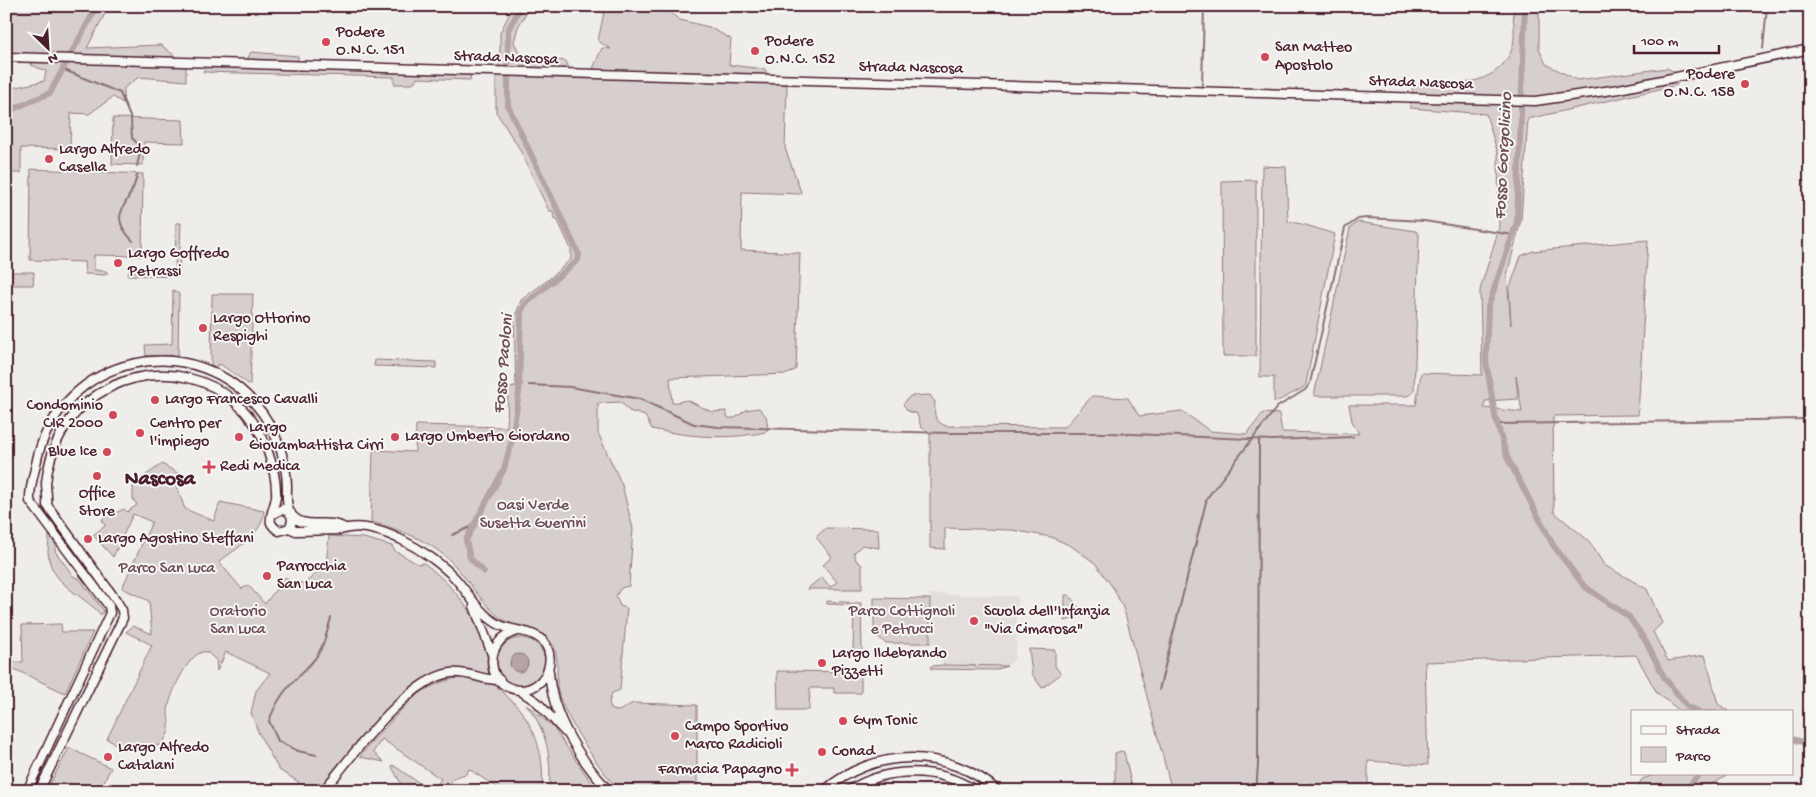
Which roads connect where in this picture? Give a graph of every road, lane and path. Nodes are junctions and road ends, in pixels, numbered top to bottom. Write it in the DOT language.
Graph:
graph roads {
  1 [pos="1810,49"];
  2 [pos="6,57"];
  3 [pos="84,384"];
  4 [pos="93,397"];
  5 [pos="263,414"];
  6 [pos="253,422"];
  7 [pos="47,491"];
  8 [pos="31,492"];
  9 [pos="47,502"];
  10 [pos="32,504"];
  11 [pos="290,512"];
  12 [pos="273,514"];
  13 [pos="289,528"];
  14 [pos="345,528"];
  15 [pos="473,602"];
  16 [pos="110,609"];
  17 [pos="122,610"];
  18 [pos="518,631"];
  19 [pos="492,654"];
  20 [pos="549,669"];
  21 [pos="82,675"];
  22 [pos="93,680"];
  23 [pos="500,680"];
  24 [pos="519,690"];
  25 [pos="578,749"];
  26 [pos="896,759"];
  27 [pos="37,770"];
  28 [pos="897,773"];
  29 [pos="47,775"];
  30 [pos="27,791"];
  31 [pos="38,791"];
  32 [pos="323,791"];
  33 [pos="609,791"];
  34 [pos="824,791"];
  35 [pos="848,791"];
  36 [pos="976,791"];
  37 [pos="998,791"];
  1 -- 2 [label="street, Strada Nascosa"];
  3 -- 4 [label="street"];
  3 -- 5 [label="street"];
  3 -- 8 [label="street"];
  4 -- 6 [label="street"];
  4 -- 7 [label="street"];
  5 -- 6 [label="street"];
  5 -- 11 [label="street"];
  6 -- 12 [label="street"];
  7 -- 8 [label="street"];
  7 -- 9 [label="street"];
  8 -- 10 [label="street"];
  9 -- 10 [label="street"];
  9 -- 17 [label="street"];
  10 -- 16 [label="street"];
  11 -- 12 [label="street"];
  11 -- 13 [label="street"];
  11 -- 14 [label="street"];
  12 -- 13 [label="street"];
  13 -- 14 [label="street"];
  14 -- 15 [label="street"];
  15 -- 18 [label="street"];
  15 -- 19 [label="street"];
  16 -- 17 [label="street"];
  16 -- 21 [label="street"];
  17 -- 22 [label="street"];
  18 -- 19 [label="street"];
  18 -- 20 [label="street"];
  19 -- 23 [label="street"];
  20 -- 24 [label="street"];
  20 -- 25 [label="street"];
  21 -- 22 [label="street"];
  21 -- 27 [label="street"];
  22 -- 29 [label="street"];
  23 -- 24 [label="street"];
  23 -- 32 [label="street"];
  24 -- 25 [label="street"];
  25 -- 33 [label="street"];
  26 -- 28 [label="street"];
  26 -- 34 [label="street"];
  26 -- 37 [label="street"];
  27 -- 29 [label="street"];
  27 -- 30 [label="street"];
  28 -- 35 [label="street"];
  28 -- 36 [label="street"];
  29 -- 31 [label="street"];
}
